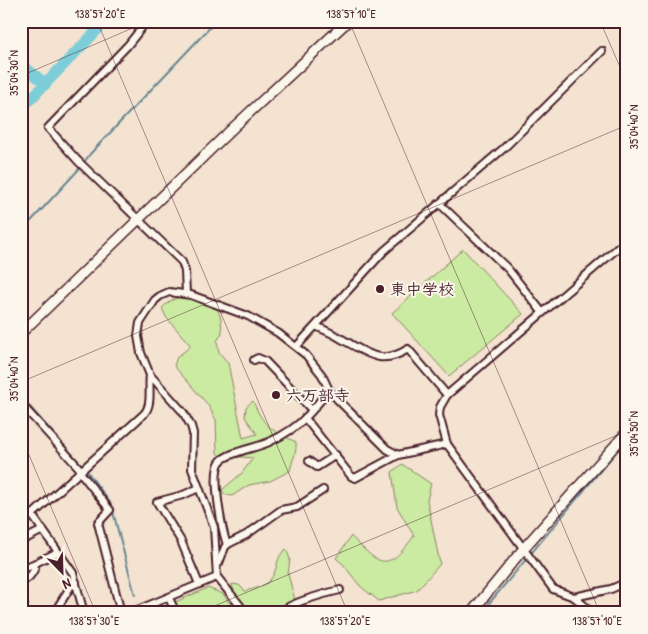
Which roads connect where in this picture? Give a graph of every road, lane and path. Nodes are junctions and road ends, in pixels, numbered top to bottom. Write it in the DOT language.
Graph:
graph roads {
  1 [pos="147,21"];
  2 [pos="348,21"];
  3 [pos="602,51"];
  4 [pos="440,204"];
  5 [pos="139,221"];
  6 [pos="627,240"];
  7 [pos="186,294"];
  8 [pos="542,312"];
  9 [pos="316,326"];
  10 [pos="21,333"];
  11 [pos="297,346"];
  12 [pos="254,360"];
  13 [pos="150,375"];
  14 [pos="329,390"];
  15 [pos="447,395"];
  16 [pos="21,404"];
  17 [pos="312,410"];
  18 [pos="305,418"];
  19 [pos="627,432"];
  20 [pos="447,444"];
  21 [pos="336,455"];
  22 [pos="398,455"];
  23 [pos="309,460"];
  24 [pos="80,471"];
  25 [pos="199,488"];
  26 [pos="323,490"];
  27 [pos="32,515"];
  28 [pos="21,520"];
  29 [pos="43,530"];
  30 [pos="21,541"];
  31 [pos="227,545"];
  32 [pos="525,551"];
  33 [pos="58,552"];
  34 [pos="31,565"];
  35 [pos="217,567"];
  36 [pos="21,570"];
  37 [pos="217,577"];
  38 [pos="21,582"];
  39 [pos="76,582"];
  40 [pos="627,582"];
  41 [pos="199,584"];
  42 [pos="340,590"];
  43 [pos="574,597"];
  44 [pos="169,598"];
  45 [pos="21,602"];
  46 [pos="21,608"];
  47 [pos="54,613"];
  48 [pos="84,613"];
  49 [pos="121,613"];
  50 [pos="130,613"];
  51 [pos="176,613"];
  52 [pos="246,613"];
  53 [pos="280,613"];
  54 [pos="471,613"];
  55 [pos="589,613"];
  1 -- 5 [label="street"];
  2 -- 5 [label="street"];
  3 -- 4 [label="street"];
  4 -- 8 [label="street"];
  4 -- 9 [label="street"];
  5 -- 7 [label="street"];
  5 -- 10 [label="street"];
  6 -- 8 [label="street"];
  7 -- 11 [label="street"];
  7 -- 13 [label="street"];
  8 -- 15 [label="street"];
  9 -- 11 [label="street"];
  9 -- 15 [label="street"];
  11 -- 14 [label="street"];
  12 -- 17 [label="street"];
  13 -- 24 [label="street"];
  13 -- 25 [label="street"];
  14 -- 17 [label="street"];
  14 -- 22 [label="street"];
  15 -- 20 [label="street"];
  16 -- 24 [label="street"];
  17 -- 18 [label="street"];
  18 -- 21 [label="street"];
  18 -- 31 [label="street"];
  19 -- 32 [label="street"];
  20 -- 22 [label="street"];
  20 -- 32 [label="street"];
  21 -- 22 [label="street"];
  21 -- 23 [label="street"];
  24 -- 27 [label="street"];
  24 -- 49 [label="street"];
  25 -- 35 [label="street"];
  25 -- 41 [label="street"];
  26 -- 31 [label="street"];
  27 -- 28 [label="street"];
  27 -- 29 [label="street"];
  29 -- 30 [label="street"];
  29 -- 33 [label="street"];
  31 -- 35 [label="street"];
  32 -- 43 [label="street"];
  32 -- 54 [label="street"];
  33 -- 34 [label="street"];
  33 -- 39 [label="street"];
  34 -- 36 [label="street"];
  34 -- 38 [label="street"];
  35 -- 37 [label="street"];
  37 -- 41 [label="street"];
  37 -- 52 [label="street"];
  39 -- 47 [label="street"];
  39 -- 48 [label="street"];
  40 -- 43 [label="street"];
  41 -- 44 [label="street"];
  42 -- 53 [label="street"];
  43 -- 55 [label="street"];
  44 -- 50 [label="street"];
  44 -- 51 [label="street"];
  45 -- 46 [label="street"];
}
